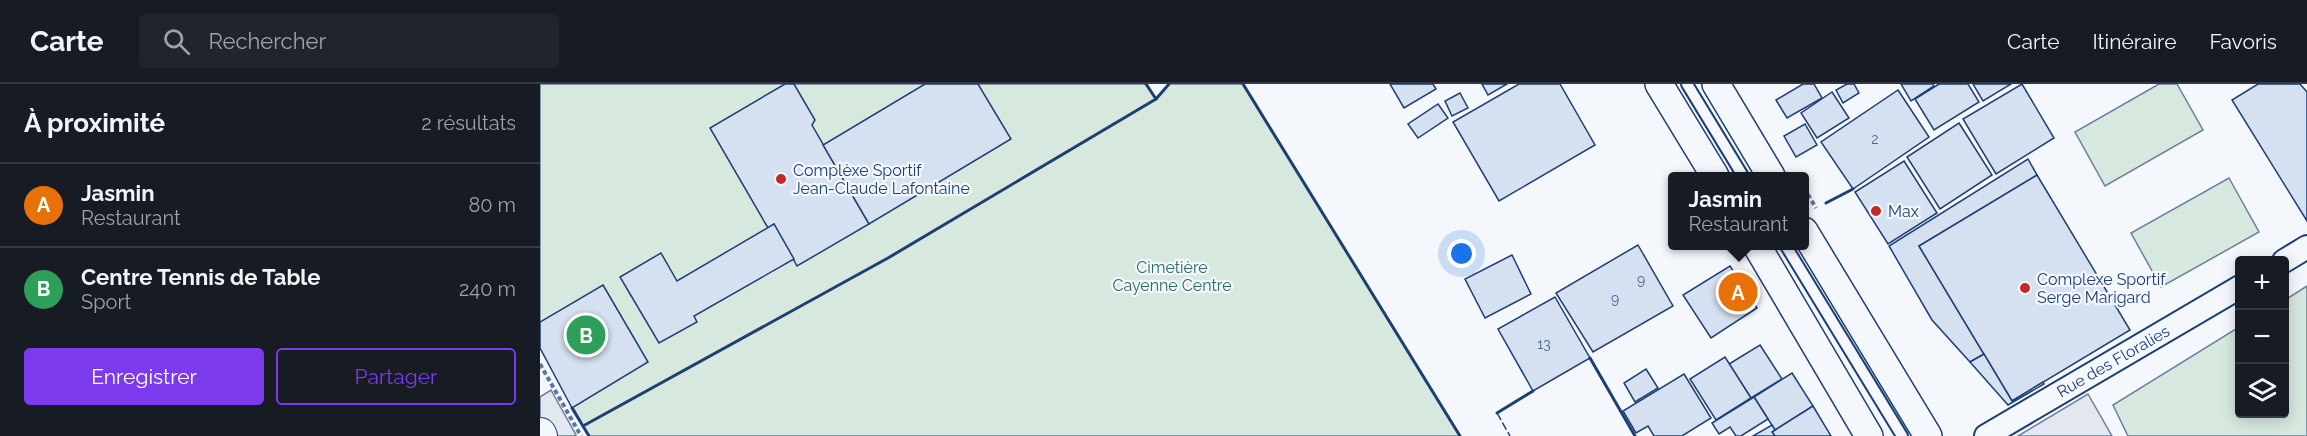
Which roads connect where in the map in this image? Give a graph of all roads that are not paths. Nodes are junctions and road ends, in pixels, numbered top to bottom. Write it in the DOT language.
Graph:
graph roads {
  1 [pos="1659,84"];
  2 [pos="1687,84"];
  3 [pos="1716,84"];
  4 [pos="1712,172"];
  5 [pos="1740,172"];
  6 [pos="1768,172"];
  7 [pos="1809,239"];
  8 [pos="2307,247"];
  9 [pos="1759,250"];
  10 [pos="1788,250"];
  11 [pos="2289,258"];
  12 [pos="2235,290"];
  13 [pos="1869,436"];
  14 [pos="1902,436"];
  15 [pos="1928,436"];
  16 [pos="1986,436"];
  1 -- 4 [label="street"];
  2 -- 5 [label="lane"];
  3 -- 6 [label="street"];
  7 -- 15 [label="street"];
  8 -- 11 [label="street"];
  9 -- 13 [label="street"];
  10 -- 14 [label="lane"];
  12 -- 16 [label="street, Rue des Floralies"];
}
